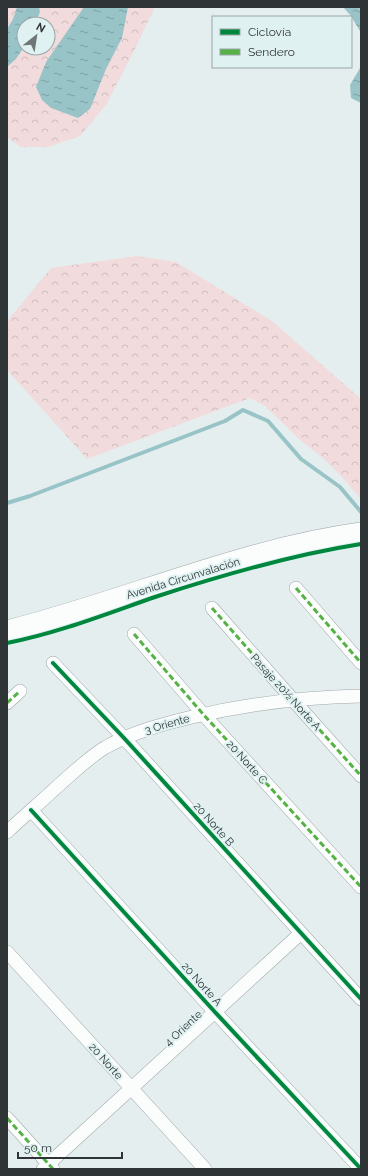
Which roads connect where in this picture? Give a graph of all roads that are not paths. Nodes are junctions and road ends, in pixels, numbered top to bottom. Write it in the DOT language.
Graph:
graph roads {
  1 [pos="361,533"];
  2 [pos="296,588"];
  3 [pos="212,608"];
  4 [pos="7,630"];
  5 [pos="134,634"];
  6 [pos="53,662"];
  7 [pos="361,663"];
  8 [pos="20,691"];
  9 [pos="361,696"];
  10 [pos="293,700"];
  11 [pos="7,703"];
  12 [pos="204,714"];
  13 [pos="124,738"];
  14 [pos="361,776"];
  15 [pos="31,810"];
  16 [pos="7,832"];
  17 [pos="361,887"];
  18 [pos="301,933"];
  19 [pos="7,952"];
  20 [pos="361,999"];
  21 [pos="214,1011"];
  22 [pos="131,1088"];
  23 [pos="7,1118"];
  24 [pos="48,1167"];
  25 [pos="205,1169"];
  26 [pos="361,1169"];
  1 -- 4 [label="main road, Avenida Circunvalación"];
  2 -- 7 [label="street"];
  3 -- 10 [label="street, Pasaje 20½ Norte A"];
  5 -- 12 [label="street, 20 Norte C"];
  6 -- 13 [label="street, 20 Norte B"];
  8 -- 11 [label="street"];
  9 -- 10 [label="street, 3 Oriente"];
  10 -- 12 [label="street, 3 Oriente"];
  10 -- 14 [label="street, Pasaje 20½ Norte A"];
  12 -- 13 [label="street, 3 Oriente"];
  12 -- 17 [label="street, 20 Norte C"];
  13 -- 15 [label="street, 3 Oriente"];
  13 -- 18 [label="street, 20 Norte B"];
  15 -- 16 [label="street, 3 Oriente"];
  15 -- 21 [label="street, 20 Norte A"];
  18 -- 20 [label="street, 20 Norte B"];
  18 -- 21 [label="street, 4 Oriente"];
  19 -- 22 [label="street, 20 Norte"];
  21 -- 22 [label="street, 4 Oriente"];
  21 -- 26 [label="street, 20 Norte A"];
  22 -- 24 [label="street, 4 Oriente"];
  22 -- 25 [label="street, 20 Norte"];
  23 -- 24 [label="street"];
}
